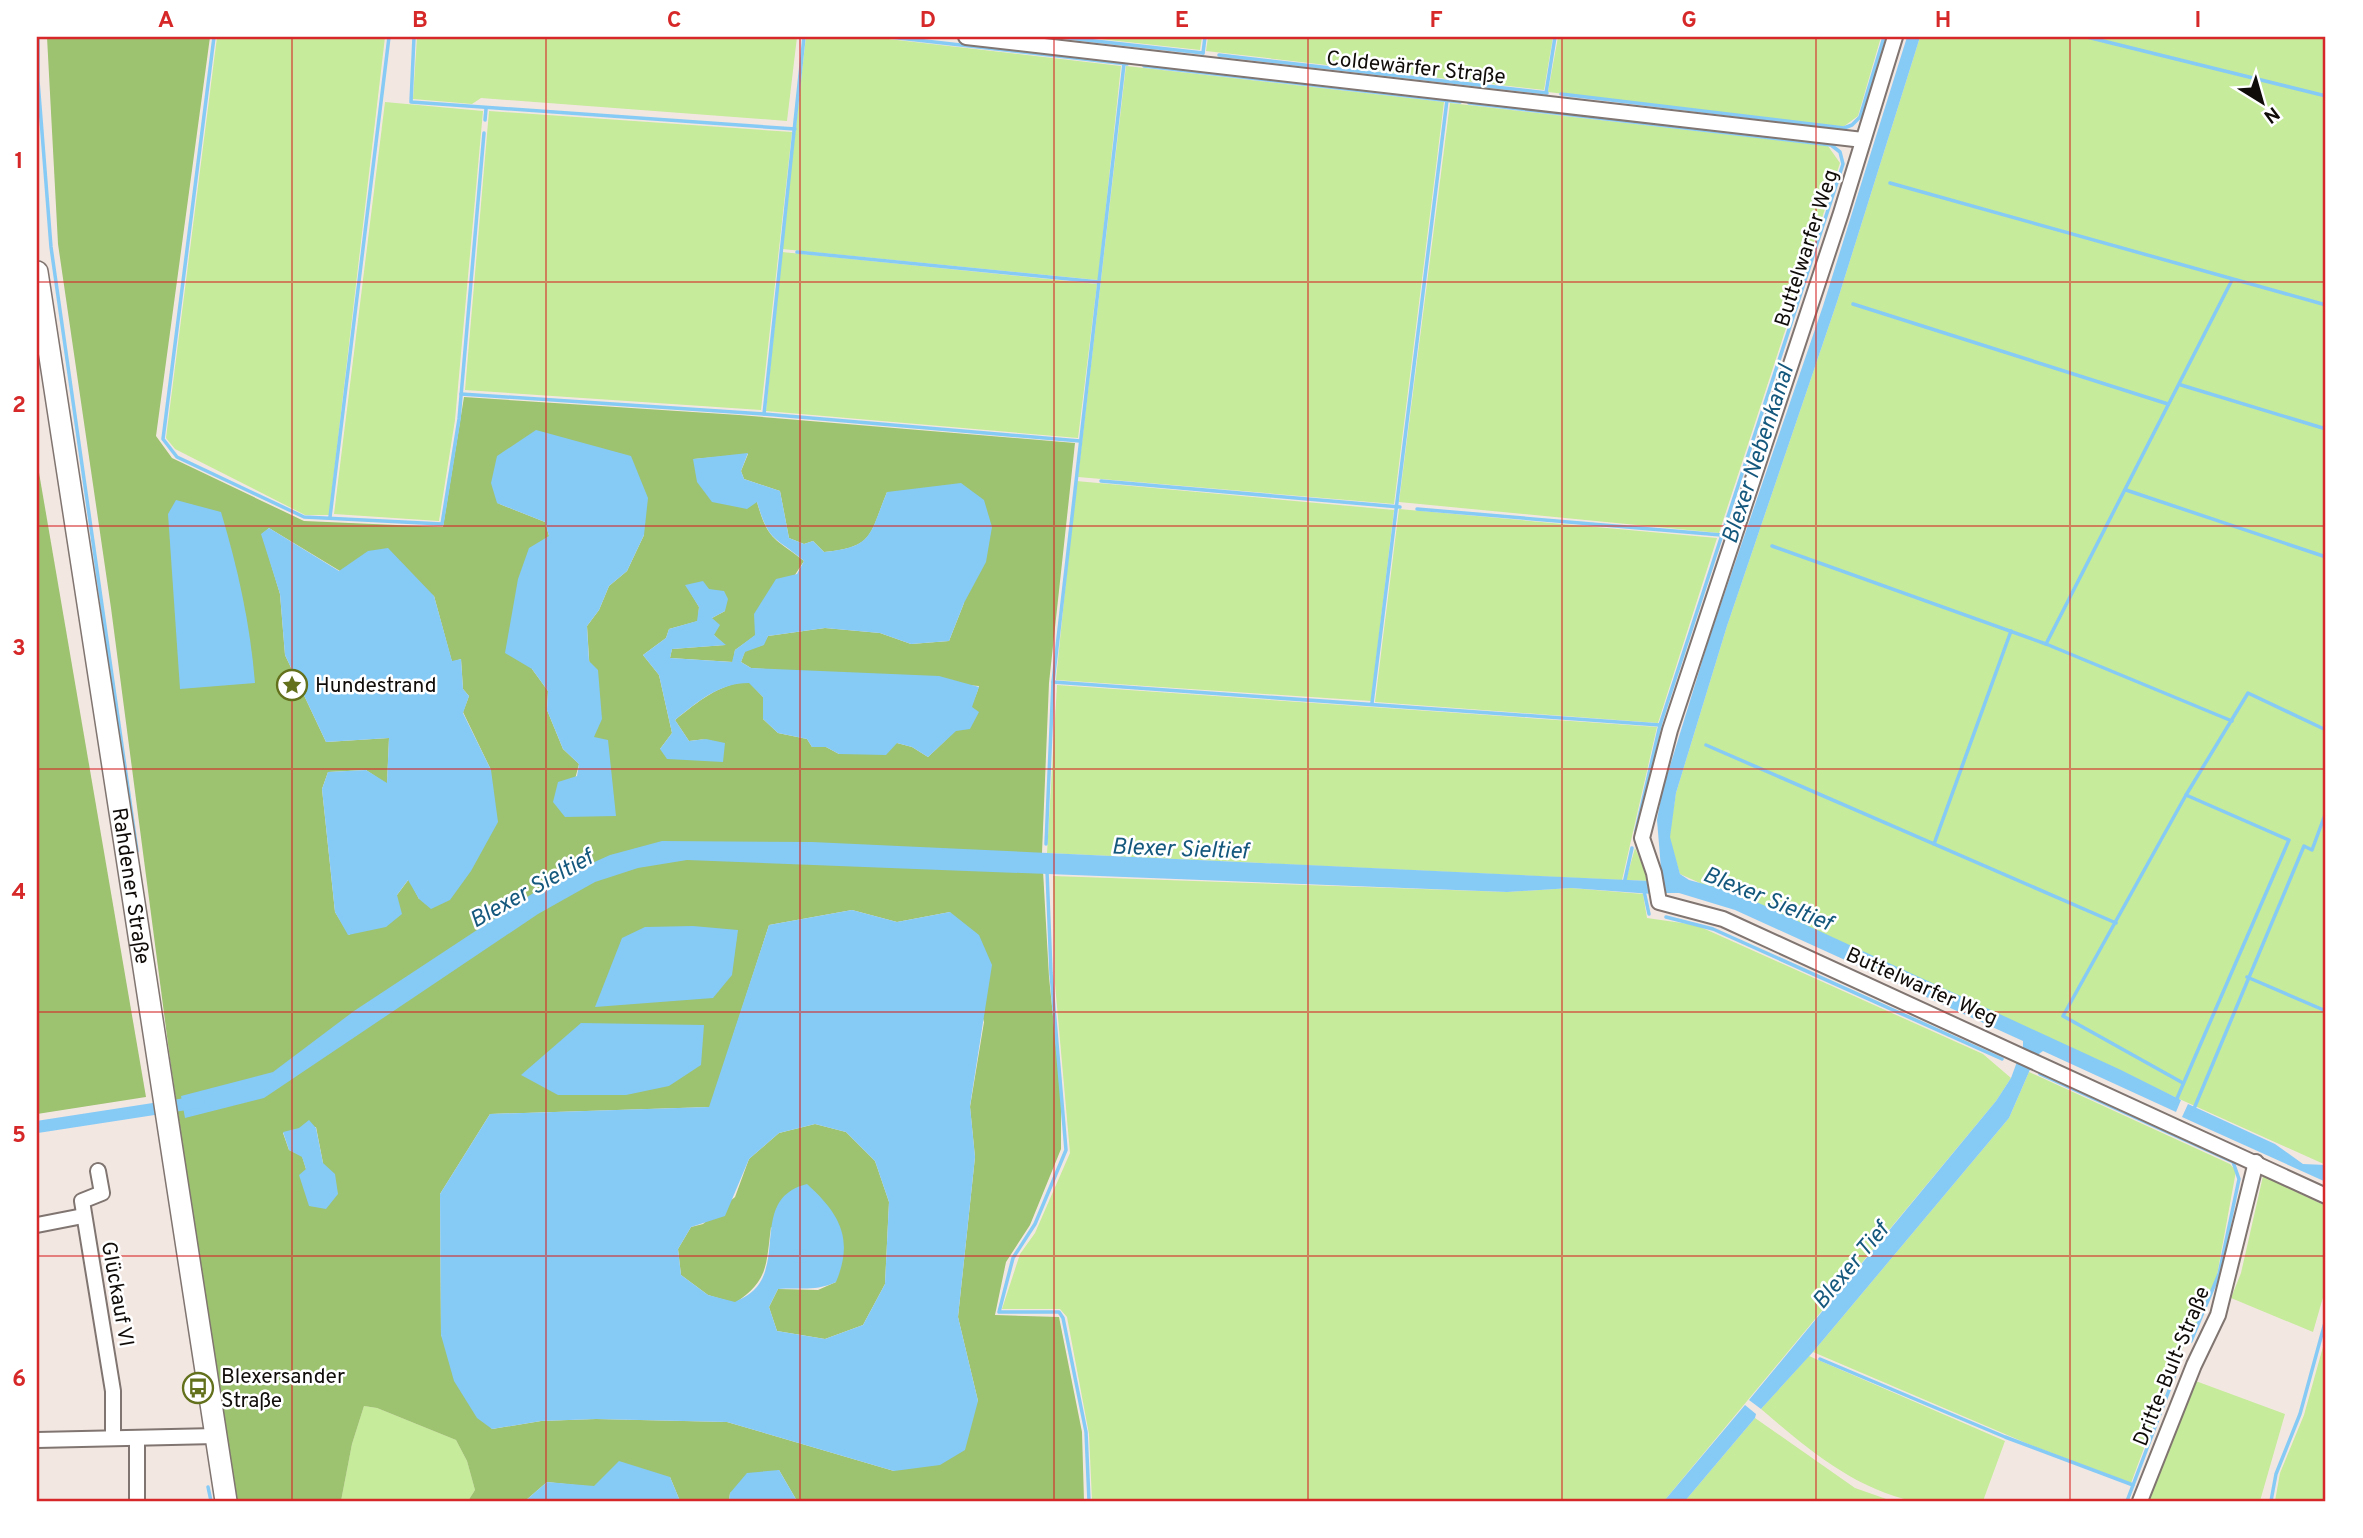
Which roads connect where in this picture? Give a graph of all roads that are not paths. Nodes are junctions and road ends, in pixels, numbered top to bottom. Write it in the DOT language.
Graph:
graph roads {
  1 [pos="966,37"];
  2 [pos="1895,37"];
  3 [pos="1863,140"];
  4 [pos="37,272"];
  5 [pos="2256,1162"];
  6 [pos="98,1171"];
  7 [pos="2326,1196"];
  8 [pos="83,1216"];
  9 [pos="37,1225"];
  10 [pos="216,1436"];
  11 [pos="113,1438"];
  12 [pos="137,1438"];
  13 [pos="37,1440"];
  14 [pos="137,1501"];
  15 [pos="226,1501"];
  16 [pos="2140,1501"];
  1 -- 3 [label="street, Coldewärfer Straße"];
  2 -- 3 [label="street, Buttelwarfer Weg"];
  3 -- 5 [label="street, Buttelwarfer Weg"];
  4 -- 10 [label="main road, Rahdener Straße"];
  5 -- 7 [label="street"];
  5 -- 16 [label="street, Dritte-Bult-Straße"];
  6 -- 8 [label="street, Glückauf VI"];
  8 -- 9 [label="street"];
  8 -- 11 [label="street, Glückauf VI"];
  10 -- 12 [label="street"];
  10 -- 15 [label="main road, Rahdener Straße"];
  11 -- 12 [label="street"];
  11 -- 13 [label="street"];
  12 -- 14 [label="street"];
}
